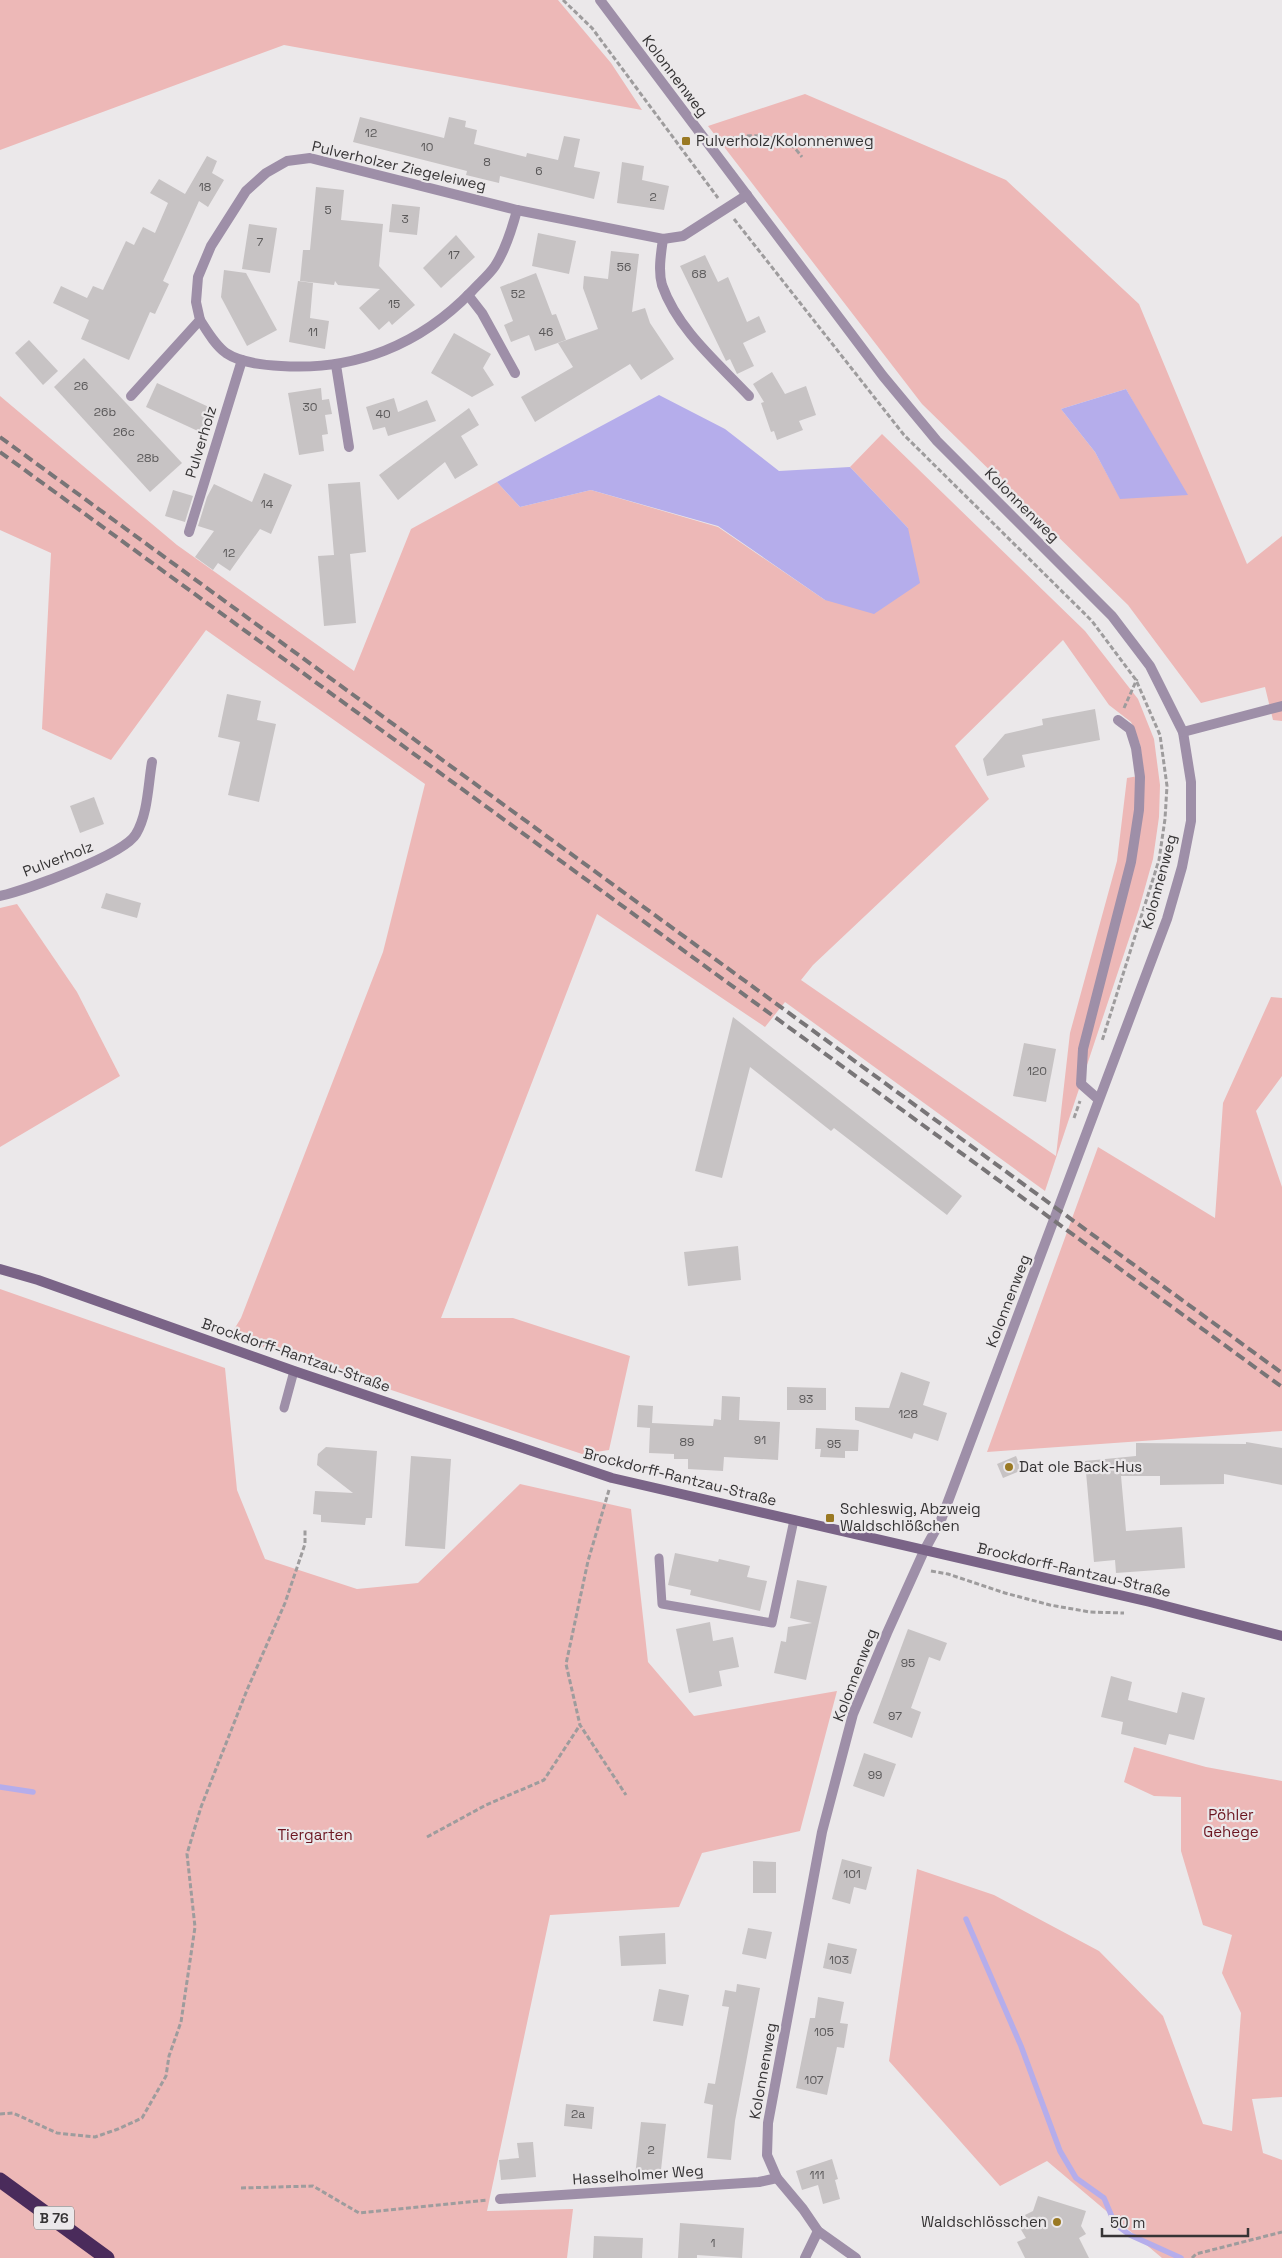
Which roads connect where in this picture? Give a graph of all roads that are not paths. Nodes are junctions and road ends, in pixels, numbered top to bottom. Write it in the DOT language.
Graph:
graph roads {
  1 [pos="600,0"];
  2 [pos="747,195"];
  3 [pos="517,210"];
  4 [pos="663,239"];
  5 [pos="468,295"];
  6 [pos="200,320"];
  7 [pos="242,360"];
  8 [pos="336,365"];
  9 [pos="515,373"];
  10 [pos="132,396"];
  11 [pos="749,396"];
  12 [pos="349,447"];
  13 [pos="189,532"];
  14 [pos="1282,706"];
  15 [pos="1118,720"];
  16 [pos="1183,732"];
  17 [pos="152,762"];
  18 [pos="0,896"];
  19 [pos="1098,1099"];
  20 [pos="0,1269"];
  21 [pos="294,1371"];
  22 [pos="284,1408"];
  23 [pos="794,1520"];
  24 [pos="924,1551"];
  25 [pos="659,1558"];
  26 [pos="1282,1636"];
  27 [pos="777,2178"];
  28 [pos="0,2180"];
  29 [pos="0,2192"];
  30 [pos="500,2199"];
  31 [pos="818,2231"];
  32 [pos="91,2258"];
  33 [pos="108,2258"];
  34 [pos="805,2258"];
  35 [pos="856,2258"];
  1 -- 2 [label="street, Kolonnenweg"];
  2 -- 4 [label="street, Pulverholzer Ziegeleiweg"];
  2 -- 16 [label="street, Kolonnenweg"];
  3 -- 4 [label="street, Pulverholzer Ziegeleiweg"];
  3 -- 5 [label="street, Pulverholzer Ziegeleiweg"];
  3 -- 6 [label="street, Pulverholzer Ziegeleiweg"];
  4 -- 11 [label="street"];
  5 -- 8 [label="street, Pulverholzer Ziegeleiweg"];
  5 -- 9 [label="street"];
  6 -- 7 [label="street, Pulverholzer Ziegeleiweg"];
  6 -- 10 [label="street"];
  7 -- 8 [label="street, Pulverholzer Ziegeleiweg"];
  7 -- 13 [label="street, Pulverholz"];
  8 -- 12 [label="street"];
  14 -- 16 [label="street"];
  15 -- 19 [label="street"];
  16 -- 19 [label="street, Kolonnenweg"];
  17 -- 18 [label="street, Pulverholz"];
  19 -- 24 [label="street, Kolonnenweg"];
  20 -- 21 [label="street, Brockdorff-Rantzau-Straße"];
  21 -- 22 [label="lane"];
  21 -- 23 [label="street, Brockdorff-Rantzau-Straße"];
  23 -- 24 [label="street, Brockdorff-Rantzau-Straße"];
  23 -- 25 [label="lane"];
  24 -- 26 [label="street, Brockdorff-Rantzau-Straße"];
  24 -- 27 [label="street, Kolonnenweg"];
  27 -- 30 [label="street, Hasselholmer Weg"];
  27 -- 31 [label="street, Kolonnenweg"];
  28 -- 33 [label="highway, B 76"];
  29 -- 32 [label="highway, B 76"];
  31 -- 34 [label="street"];
  31 -- 35 [label="street, Kolonnenweg"];
}
